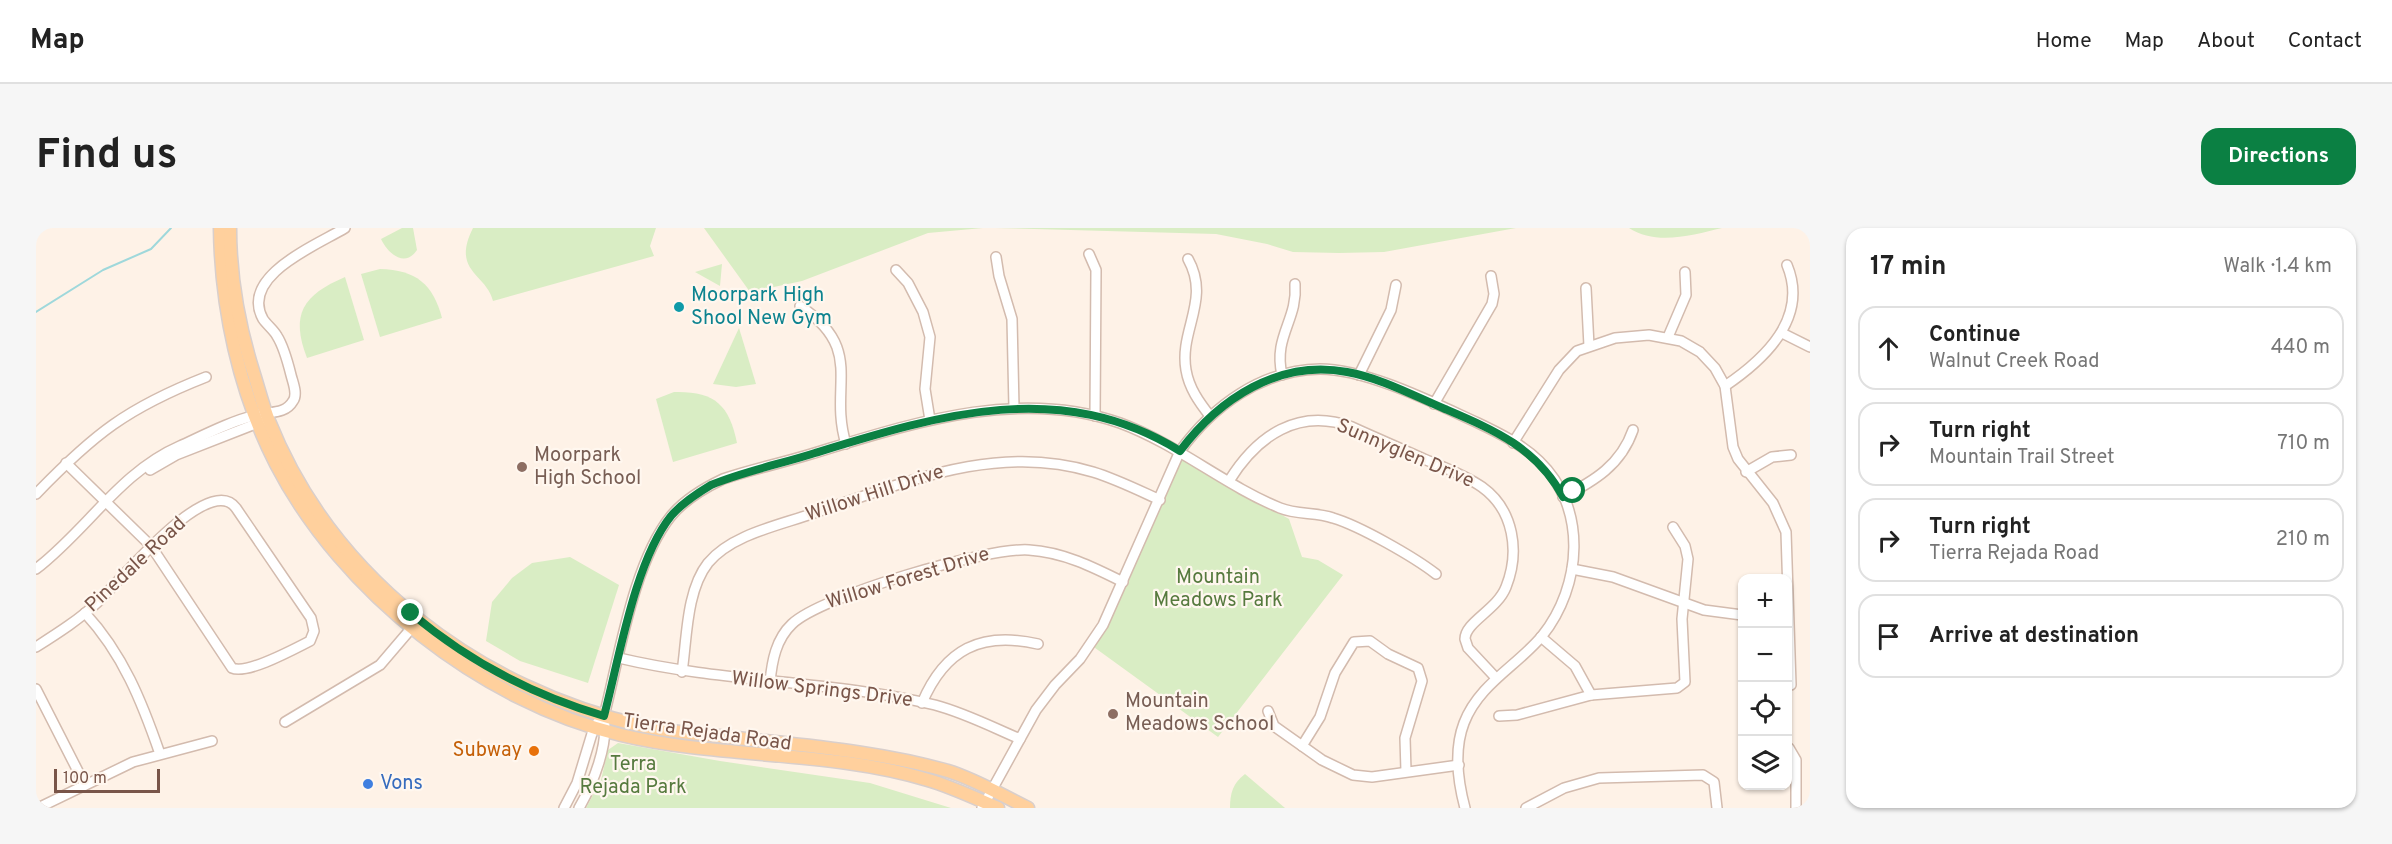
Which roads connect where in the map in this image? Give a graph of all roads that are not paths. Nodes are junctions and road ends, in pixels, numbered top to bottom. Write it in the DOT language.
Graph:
graph roads {
  1 [pos="220,228"];
  2 [pos="230,228"];
  3 [pos="345,228"];
  4 [pos="1089,254"];
  5 [pos="996,257"];
  6 [pos="1188,259"];
  7 [pos="1787,265"];
  8 [pos="227,270"];
  9 [pos="896,270"];
  10 [pos="1686,272"];
  11 [pos="1491,276"];
  12 [pos="1294,285"];
  13 [pos="1396,285"];
  14 [pos="1586,288"];
  15 [pos="800,306"];
  16 [pos="1782,333"];
  17 [pos="1668,337"];
  18 [pos="1589,346"];
  19 [pos="1810,347"];
  20 [pos="1282,375"];
  21 [pos="1359,375"];
  22 [pos="206,377"];
  23 [pos="1725,386"];
  24 [pos="1434,404"];
  25 [pos="1014,408"];
  26 [pos="1095,416"];
  27 [pos="1210,416"];
  28 [pos="265,417"];
  29 [pos="930,420"];
  30 [pos="1633,429"];
  31 [pos="1513,443"];
  32 [pos="846,444"];
  33 [pos="1180,451"];
  34 [pos="1791,455"];
  35 [pos="66,463"];
  36 [pos="1746,472"];
  37 [pos="1229,481"];
  38 [pos="36,494"];
  39 [pos="1563,497"];
  40 [pos="1160,500"];
  41 [pos="106,503"];
  42 [pos="1673,527"];
  43 [pos="152,546"];
  44 [pos="36,569"];
  45 [pos="1572,569"];
  46 [pos="1436,574"];
  47 [pos="1787,574"];
  48 [pos="36,576"];
  49 [pos="1123,582"];
  50 [pos="1684,604"];
  51 [pos="85,613"];
  52 [pos="1738,614"];
  53 [pos="415,624"];
  54 [pos="1789,628"];
  55 [pos="1541,637"];
  56 [pos="1038,644"];
  57 [pos="36,647"];
  58 [pos="619,658"];
  59 [pos="682,672"];
  60 [pos="1496,678"];
  61 [pos="770,682"];
  62 [pos="1791,682"];
  63 [pos="36,689"];
  64 [pos="1591,695"];
  65 [pos="922,703"];
  66 [pos="1268,711"];
  67 [pos="604,716"];
  68 [pos="1499,716"];
  69 [pos="285,722"];
  70 [pos="594,727"];
  71 [pos="607,730"];
  72 [pos="1020,739"];
  73 [pos="212,741"];
  74 [pos="1302,746"];
  75 [pos="1792,753"];
  76 [pos="160,754"];
  77 [pos="1459,765"];
  78 [pos="1406,771"];
  79 [pos="85,785"];
  80 [pos="993,789"];
  81 [pos="983,805"];
  82 [pos="38,808"];
  83 [pos="564,808"];
  84 [pos="579,808"];
  85 [pos="998,808"];
  86 [pos="1028,808"];
  87 [pos="1465,808"];
  88 [pos="1526,808"];
  89 [pos="1717,808"];
  90 [pos="1796,808"];
  1 -- 8 [label="main road, Tierra Rejada Road"];
  2 -- 8 [label="main road, Tierra Rejada Road"];
  3 -- 28 [label="street"];
  4 -- 26 [label="street"];
  5 -- 25 [label="street"];
  6 -- 27 [label="street"];
  7 -- 16 [label="street"];
  8 -- 28 [label="main road, Tierra Rejada Road"];
  9 -- 29 [label="street"];
  10 -- 17 [label="street"];
  11 -- 24 [label="street"];
  12 -- 20 [label="street"];
  13 -- 21 [label="street"];
  14 -- 18 [label="street"];
  15 -- 32 [label="street"];
  16 -- 19 [label="street"];
  16 -- 23 [label="street"];
  17 -- 18 [label="street"];
  17 -- 23 [label="street"];
  18 -- 31 [label="street"];
  20 -- 21 [label="street"];
  20 -- 27 [label="street"];
  21 -- 24 [label="street"];
  22 -- 35 [label="street"];
  23 -- 36 [label="street"];
  24 -- 31 [label="street"];
  25 -- 26 [label="street"];
  25 -- 29 [label="street"];
  26 -- 33 [label="street"];
  27 -- 33 [label="street"];
  28 -- 41 [label="street"];
  28 -- 53 [label="main road, Tierra Rejada Road"];
  29 -- 32 [label="street"];
  30 -- 39 [label="street"];
  31 -- 39 [label="street"];
  32 -- 58 [label="street"];
  33 -- 37 [label="street"];
  33 -- 40 [label="street"];
  34 -- 36 [label="street"];
  35 -- 38 [label="street"];
  35 -- 41 [label="street"];
  36 -- 47 [label="street"];
  37 -- 46 [label="street"];
  37 -- 60 [label="street, Sunnyglen Drive"];
  39 -- 45 [label="street"];
  40 -- 49 [label="street"];
  40 -- 59 [label="street, Willow Hill Drive"];
  41 -- 43 [label="street"];
  41 -- 44 [label="street"];
  41 -- 48 [label="street"];
  42 -- 50 [label="street"];
  43 -- 43 [label="street, Pinedale Road"];
  43 -- 51 [label="street, Pinedale Road"];
  45 -- 50 [label="street"];
  45 -- 55 [label="street"];
  49 -- 61 [label="street, Willow Forest Drive"];
  49 -- 72 [label="street"];
  50 -- 52 [label="street"];
  50 -- 64 [label="street"];
  51 -- 57 [label="street, Pinedale Road"];
  51 -- 76 [label="street"];
  53 -- 67 [label="main road, Tierra Rejada Road"];
  53 -- 69 [label="street"];
  53 -- 70 [label="main road, Tierra Rejada Road"];
  54 -- 62 [label="street"];
  55 -- 60 [label="street"];
  55 -- 64 [label="street"];
  56 -- 65 [label="street"];
  58 -- 59 [label="street, Willow Springs Drive"];
  58 -- 67 [label="street"];
  59 -- 61 [label="street, Willow Springs Drive"];
  60 -- 77 [label="street"];
  61 -- 65 [label="street, Willow Springs Drive"];
  63 -- 79 [label="street"];
  64 -- 68 [label="street"];
  65 -- 72 [label="street, Willow Springs Drive"];
  66 -- 74 [label="street"];
  67 -- 70 [label="street"];
  67 -- 71 [label="street"];
  67 -- 80 [label="main road, Tierra Rejada Road"];
  70 -- 71 [label="main road, Tierra Rejada Road"];
  70 -- 83 [label="street"];
  71 -- 81 [label="main road, Tierra Rejada Road"];
  71 -- 84 [label="street"];
  72 -- 80 [label="street"];
  73 -- 76 [label="street"];
  74 -- 78 [label="street"];
  74 -- 78 [label="street"];
  75 -- 90 [label="street"];
  76 -- 79 [label="street"];
  77 -- 78 [label="street"];
  77 -- 87 [label="street"];
  79 -- 82 [label="street"];
  80 -- 81 [label="street"];
  80 -- 86 [label="main road, Tierra Rejada Road"];
  81 -- 85 [label="main road, Tierra Rejada Road"];
  88 -- 89 [label="street"];
}
